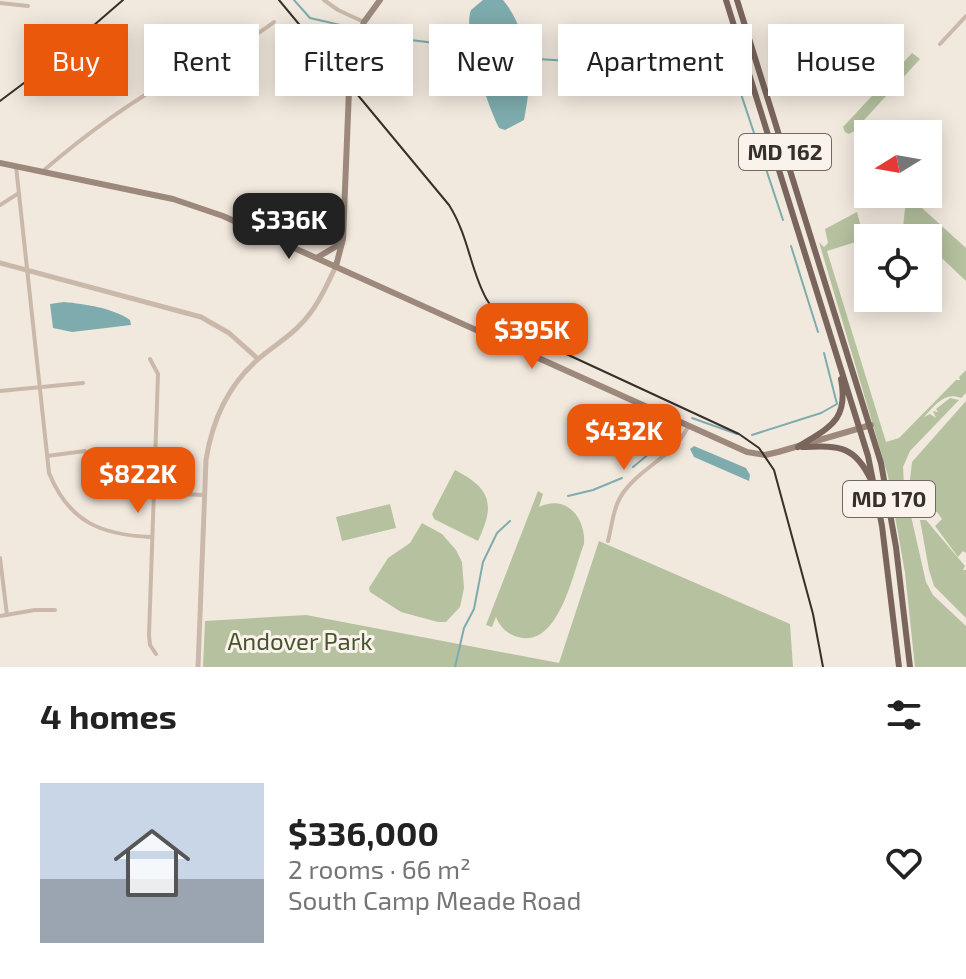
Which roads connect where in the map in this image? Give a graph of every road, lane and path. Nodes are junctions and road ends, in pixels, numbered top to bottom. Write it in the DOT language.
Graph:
graph roads {
  1 [pos="324,0"];
  2 [pos="380,0"];
  3 [pos="726,0"];
  4 [pos="737,0"];
  5 [pos="0,3"];
  6 [pos="28,6"];
  7 [pos="731,15"];
  8 [pos="966,16"];
  9 [pos="744,20"];
  10 [pos="274,22"];
  11 [pos="364,22"];
  12 [pos="940,44"];
  13 [pos="0,163"];
  14 [pos="16,166"];
  15 [pos="41,172"];
  16 [pos="19,193"];
  17 [pos="0,205"];
  18 [pos="342,243"];
  19 [pos="317,257"];
  20 [pos="0,263"];
  21 [pos="336,266"];
  22 [pos="28,271"];
  23 [pos="837,352"];
  24 [pos="150,359"];
  25 [pos="258,359"];
  26 [pos="83,383"];
  27 [pos="40,387"];
  28 [pos="0,391"];
  29 [pos="871,425"];
  30 [pos="688,427"];
  31 [pos="861,428"];
  32 [pos="798,447"];
  33 [pos="85,451"];
  34 [pos="47,456"];
  35 [pos="876,490"];
  36 [pos="153,493"];
  37 [pos="204,495"];
  38 [pos="151,537"];
  39 [pos="608,541"];
  40 [pos="0,558"];
  41 [pos="55,610"];
  42 [pos="7,615"];
  43 [pos="0,616"];
  44 [pos="156,654"];
  45 [pos="198,667"];
  46 [pos="899,667"];
  47 [pos="910,667"];
  1 -- 11 [label="street"];
  2 -- 11 [label="main road"];
  3 -- 7 [label="main road, MD 162"];
  4 -- 9 [label="main road, MD 162"];
  5 -- 6 [label="street"];
  7 -- 9 [label="main road"];
  7 -- 23 [label="main road, MD 162"];
  8 -- 12 [label="street"];
  9 -- 29 [label="main road, MD 162"];
  10 -- 15 [label="street"];
  11 -- 18 [label="main road"];
  13 -- 14 [label="main road, MD 170"];
  14 -- 15 [label="main road, MD 170"];
  14 -- 16 [label="street"];
  15 -- 19 [label="main road, MD 170"];
  16 -- 17 [label="street"];
  16 -- 22 [label="street"];
  18 -- 19 [label="main road"];
  18 -- 21 [label="main road"];
  19 -- 21 [label="main road, MD 170"];
  20 -- 22 [label="street"];
  21 -- 25 [label="street"];
  21 -- 30 [label="main road, MD 170"];
  22 -- 25 [label="street"];
  22 -- 27 [label="street"];
  23 -- 31 [label="main road, MD 162"];
  23 -- 32 [label="main road"];
  24 -- 36 [label="street"];
  25 -- 37 [label="street"];
  26 -- 27 [label="street"];
  27 -- 28 [label="street"];
  27 -- 34 [label="street"];
  29 -- 31 [label="main road, MD 170"];
  29 -- 47 [label="main road, MD 170"];
  30 -- 32 [label="main road, MD 170"];
  30 -- 39 [label="street"];
  31 -- 32 [label="main road, MD 170"];
  31 -- 35 [label="main road, MD 162"];
  32 -- 35 [label="main road, MD 170"];
  33 -- 34 [label="street"];
  34 -- 38 [label="street"];
  35 -- 46 [label="main road, MD 170"];
  36 -- 37 [label="street"];
  36 -- 38 [label="street"];
  37 -- 45 [label="street"];
  38 -- 44 [label="street"];
  40 -- 42 [label="street"];
  41 -- 42 [label="street"];
  42 -- 43 [label="street"];
}
